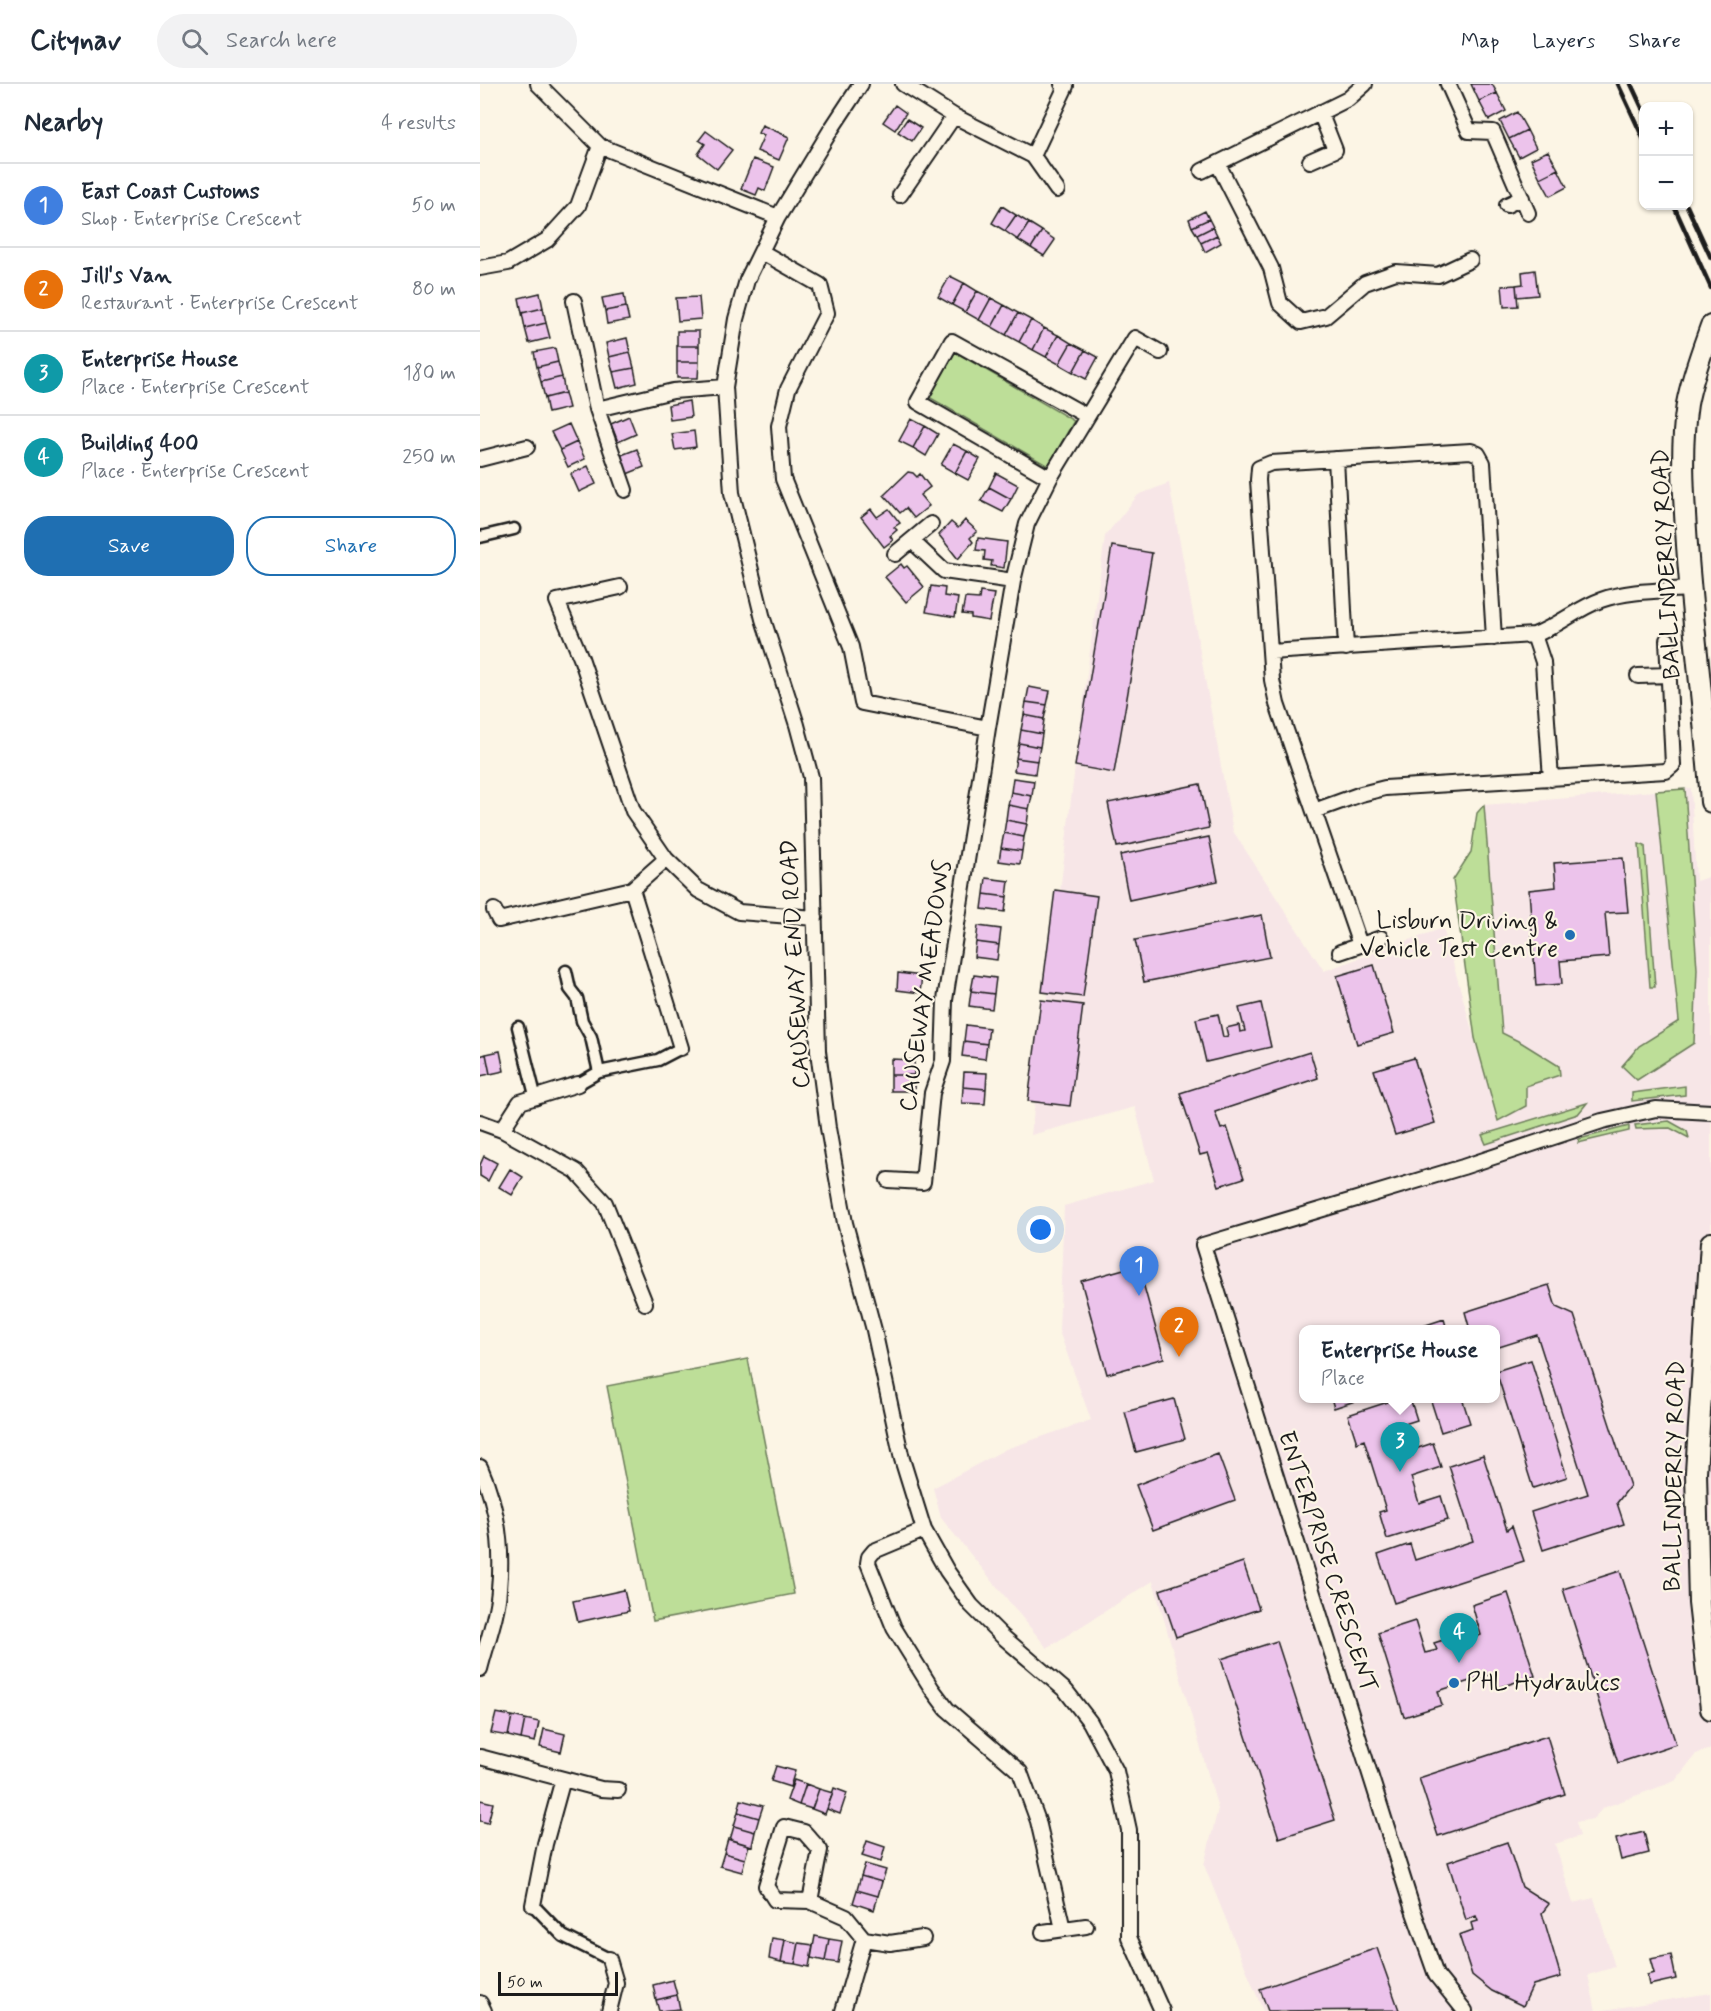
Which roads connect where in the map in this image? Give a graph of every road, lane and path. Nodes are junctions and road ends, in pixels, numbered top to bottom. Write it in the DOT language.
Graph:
graph roads {
  1 [pos="861,84"];
  2 [pos="903,84"];
  3 [pos="1062,84"];
  4 [pos="1365,84"];
  5 [pos="1448,84"];
  6 [pos="540,85"];
  7 [pos="1320,112"];
  8 [pos="954,116"];
  9 [pos="600,146"];
  10 [pos="1033,156"];
  11 [pos="1310,161"];
  12 [pos="1218,164"];
  13 [pos="1202,171"];
  14 [pos="1057,190"];
  15 [pos="900,195"];
  16 [pos="1522,198"];
  17 [pos="1507,205"];
  18 [pos="1528,213"];
  19 [pos="778,217"];
  20 [pos="762,252"];
  21 [pos="1470,260"];
  22 [pos="480,268"];
  23 [pos="574,302"];
  24 [pos="1709,332"];
  25 [pos="1160,352"];
  26 [pos="725,387"];
  27 [pos="597,409"];
  28 [pos="1087,416"];
  29 [pos="527,447"];
  30 [pos="480,459"];
  31 [pos="1336,459"];
  32 [pos="1050,478"];
  33 [pos="625,490"];
  34 [pos="931,524"];
  35 [pos="514,529"];
  36 [pos="480,537"];
  37 [pos="912,541"];
  38 [pos="895,554"];
  39 [pos="1013,581"];
  40 [pos="620,587"];
  41 [pos="1690,589"];
  42 [pos="1534,635"];
  43 [pos="1494,638"];
  44 [pos="1667,640"];
  45 [pos="1346,648"];
  46 [pos="1271,652"];
  47 [pos="1669,675"];
  48 [pos="1638,676"];
  49 [pos="988,728"];
  50 [pos="1551,779"];
  51 [pos="1711,802"];
  52 [pos="1314,811"];
  53 [pos="666,859"];
  54 [pos="632,889"];
  55 [pos="494,910"];
  56 [pos="815,918"];
  57 [pos="1381,938"];
  58 [pos="1360,945"];
  59 [pos="1341,952"];
  60 [pos="566,971"];
  61 [pos="518,1027"];
  62 [pos="681,1048"];
  63 [pos="599,1072"];
  64 [pos="578,1084"];
  65 [pos="536,1099"];
  66 [pos="1711,1112"];
  67 [pos="480,1122"];
  68 [pos="502,1130"];
  69 [pos="888,1180"];
  70 [pos="1711,1244"];
  71 [pos="645,1303"];
  72 [pos="480,1467"];
  73 [pos="924,1530"];
  74 [pos="480,1669"];
  75 [pos="1711,1709"];
  76 [pos="480,1757"];
  77 [pos="564,1779"];
  78 [pos="618,1790"];
  79 [pos="810,1901"];
  80 [pos="533,1905"];
  81 [pos="1086,1926"];
  82 [pos="1063,1929"];
  83 [pos="1043,1932"];
  84 [pos="923,1938"];
  85 [pos="864,1939"];
  86 [pos="609,1959"];
  87 [pos="480,2003"];
  88 [pos="484,2011"];
  89 [pos="609,2011"];
  90 [pos="843,2011"];
  91 [pos="1162,2011"];
  92 [pos="1465,2011"];
  1 -- 19 [label="street, CAUSEWAY END ROAD"];
  2 -- 8 [label="street"];
  3 -- 10 [label="street"];
  4 -- 7 [label="street"];
  5 -- 16 [label="street"];
  6 -- 9 [label="street"];
  7 -- 11 [label="street"];
  7 -- 12 [label="street"];
  8 -- 10 [label="street"];
  8 -- 15 [label="street"];
  9 -- 19 [label="street"];
  9 -- 22 [label="street"];
  10 -- 14 [label="street"];
  12 -- 13 [label="street"];
  12 -- 21 [label="street"];
  16 -- 17 [label="street"];
  16 -- 18 [label="street"];
  19 -- 20 [label="street, CAUSEWAY END ROAD"];
  20 -- 26 [label="street, CAUSEWAY END ROAD"];
  20 -- 49 [label="street"];
  23 -- 27 [label="street"];
  24 -- 41 [label="main road, BALLINDERRY ROAD"];
  25 -- 28 [label="street, CAUSEWAY MEADOWS"];
  26 -- 27 [label="street"];
  26 -- 56 [label="street, CAUSEWAY END ROAD"];
  27 -- 33 [label="street"];
  28 -- 32 [label="street, CAUSEWAY MEADOWS"];
  28 -- 32 [label="street"];
  29 -- 30 [label="street"];
  31 -- 43 [label="street"];
  31 -- 45 [label="street"];
  31 -- 46 [label="street"];
  32 -- 39 [label="street, CAUSEWAY MEADOWS"];
  34 -- 37 [label="street"];
  35 -- 36 [label="street"];
  37 -- 38 [label="street"];
  37 -- 39 [label="street"];
  39 -- 49 [label="street, CAUSEWAY MEADOWS"];
  40 -- 53 [label="street"];
  41 -- 42 [label="street"];
  41 -- 51 [label="main road, BALLINDERRY ROAD"];
  42 -- 43 [label="street"];
  42 -- 50 [label="street"];
  43 -- 45 [label="street"];
  44 -- 47 [label="street"];
  45 -- 46 [label="street"];
  46 -- 52 [label="street"];
  47 -- 48 [label="street"];
  47 -- 50 [label="street"];
  49 -- 69 [label="street, CAUSEWAY MEADOWS"];
  50 -- 52 [label="street"];
  52 -- 58 [label="street"];
  53 -- 54 [label="street"];
  53 -- 56 [label="street"];
  54 -- 55 [label="street"];
  54 -- 62 [label="street"];
  56 -- 73 [label="street, CAUSEWAY END ROAD"];
  57 -- 58 [label="street"];
  58 -- 59 [label="street"];
  60 -- 63 [label="street"];
  61 -- 65 [label="street"];
  62 -- 63 [label="street"];
  63 -- 64 [label="street"];
  64 -- 65 [label="street"];
  65 -- 68 [label="street"];
  66 -- 92 [label="street, ENTERPRISE CRESCENT"];
  67 -- 68 [label="street"];
  68 -- 71 [label="street"];
  70 -- 75 [label="main road, BALLINDERRY ROAD"];
  72 -- 74 [label="street"];
  73 -- 82 [label="street"];
  73 -- 91 [label="street, CAUSEWAY END ROAD"];
  76 -- 77 [label="street"];
  77 -- 78 [label="street"];
  77 -- 80 [label="street"];
  79 -- 79 [label="street"];
  79 -- 85 [label="street"];
  80 -- 86 [label="street"];
  81 -- 82 [label="street"];
  82 -- 83 [label="street"];
  84 -- 85 [label="street"];
  85 -- 90 [label="street"];
  86 -- 89 [label="street"];
  87 -- 88 [label="street"];
}
